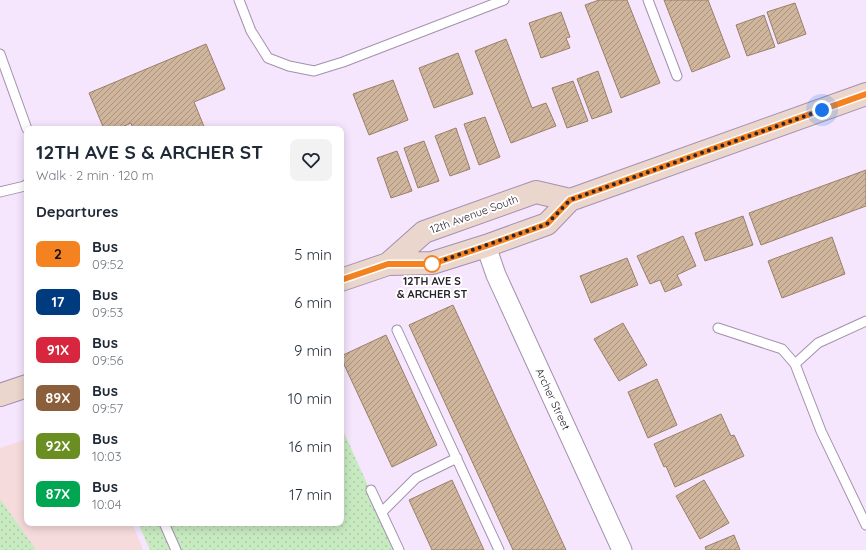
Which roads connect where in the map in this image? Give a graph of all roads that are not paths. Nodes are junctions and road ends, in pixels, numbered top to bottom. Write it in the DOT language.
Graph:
graph roads {
  1 [pos="239,0"];
  2 [pos="504,0"];
  3 [pos="648,0"];
  4 [pos="0,54"];
  5 [pos="677,76"];
  6 [pos="866,94"];
  7 [pos="26,126"];
  8 [pos="24,186"];
  9 [pos="0,192"];
  10 [pos="570,200"];
  11 [pos="486,246"];
  12 [pos="388,264"];
  13 [pos="344,279"];
  14 [pos="866,321"];
  15 [pos="718,328"];
  16 [pos="397,330"];
  17 [pos="795,364"];
  18 [pos="24,387"];
  19 [pos="0,395"];
  20 [pos="457,458"];
  21 [pos="371,490"];
  22 [pos="382,512"];
  23 [pos="165,526"];
  24 [pos="866,526"];
  25 [pos="176,550"];
  26 [pos="400,550"];
  27 [pos="499,550"];
  28 [pos="622,550"];
  1 -- 2 [label="lane"];
  3 -- 5 [label="lane"];
  4 -- 7 [label="lane"];
  6 -- 10 [label="main road, 12th Avenue South"];
  8 -- 9 [label="lane"];
  10 -- 11 [label="main road, 12th Avenue South"];
  10 -- 12 [label="main road, 12th Avenue South"];
  11 -- 12 [label="main road, 12th Avenue South"];
  11 -- 28 [label="street, Archer Street"];
  12 -- 13 [label="main road, 12th Avenue South"];
  14 -- 17 [label="lane"];
  15 -- 17 [label="lane"];
  16 -- 20 [label="lane"];
  17 -- 24 [label="lane"];
  18 -- 19 [label="main road"];
  20 -- 22 [label="lane"];
  20 -- 27 [label="lane"];
  21 -- 22 [label="lane"];
  22 -- 26 [label="lane"];
  23 -- 25 [label="lane"];
}
